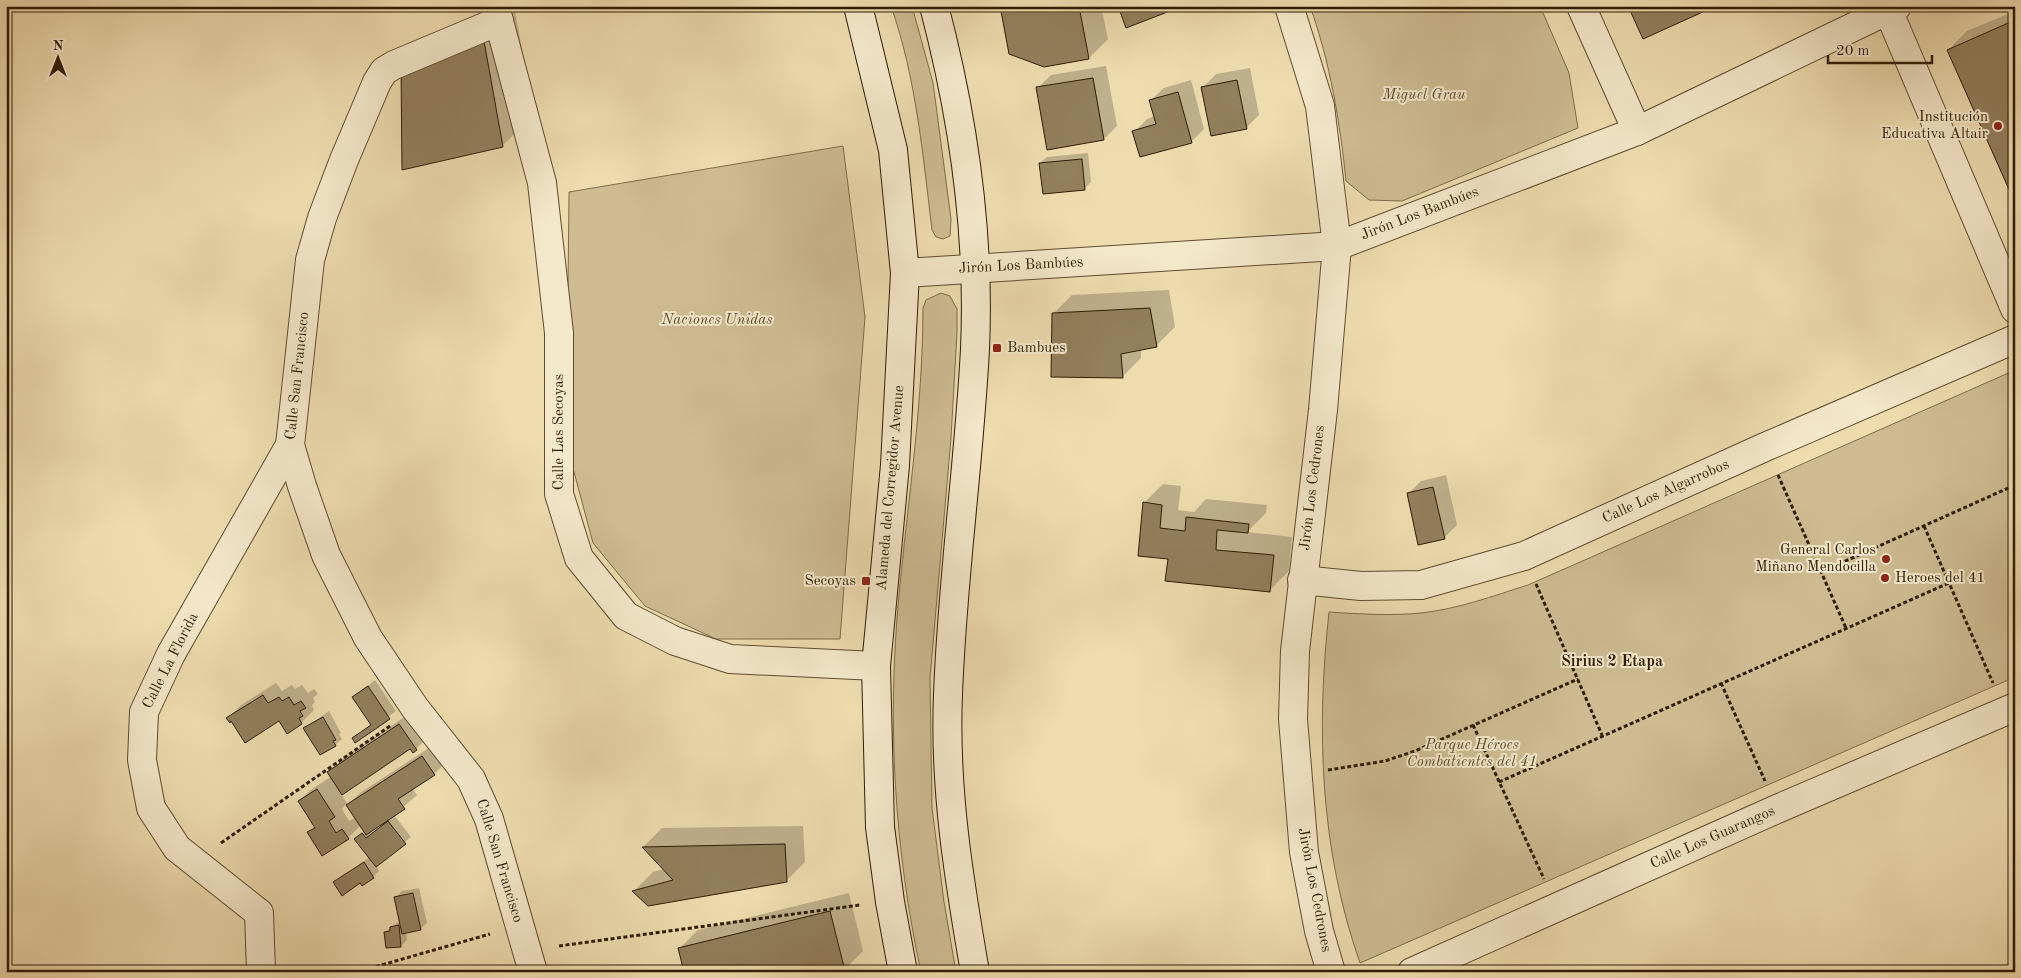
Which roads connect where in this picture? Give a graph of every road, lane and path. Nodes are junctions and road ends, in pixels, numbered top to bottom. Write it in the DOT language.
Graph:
graph roads {
  1 [pos="858,6"];
  2 [pos="934,6"];
  3 [pos="1289,6"];
  4 [pos="1581,6"];
  5 [pos="1892,8"];
  6 [pos="497,14"];
  7 [pos="1637,131"];
  8 [pos="1337,246"];
  9 [pos="975,268"];
  10 [pos="905,272"];
  11 [pos="2015,309"];
  12 [pos="2015,339"];
  13 [pos="290,445"];
  14 [pos="1765,447"];
  15 [pos="2015,485"];
  16 [pos="1924,526"];
  17 [pos="1524,556"];
  18 [pos="1821,572"];
  19 [pos="1302,580"];
  20 [pos="1949,583"];
  21 [pos="1846,628"];
  22 [pos="876,666"];
  23 [pos="1578,679"];
  24 [pos="1721,684"];
  25 [pos="415,708"];
  26 [pos="2010,709"];
  27 [pos="1473,725"];
  28 [pos="1602,735"];
  29 [pos="1296,771"];
  30 [pos="1499,782"];
  31 [pos="1777,809"];
  32 [pos="194,862"];
  33 [pos="890,902"];
  34 [pos="1557,908"];
  35 [pos="527,949"];
  36 [pos="260,972"];
  37 [pos="357,972"];
  38 [pos="904,972"];
  39 [pos="974,972"];
  40 [pos="1331,972"];
  41 [pos="1412,972"];
  1 -- 10 [label="street, Alameda del Corregidor Avenue"];
  2 -- 9 [label="street"];
  3 -- 8 [label="street, Jirón Los Cedrones"];
  4 -- 7 [label="street"];
  5 -- 7 [label="street, Jirón Los Bambúes"];
  5 -- 11 [label="street"];
  6 -- 13 [label="street, Calle San Francisco"];
  6 -- 22 [label="street, Calle Las Secoyas"];
  7 -- 8 [label="street, Jirón Los Bambúes"];
  8 -- 9 [label="street, Jirón Los Bambúes"];
  8 -- 19 [label="street, Jirón Los Cedrones"];
  9 -- 10 [label="street, Jirón Los Bambúes"];
  9 -- 39 [label="street"];
  10 -- 22 [label="street, Alameda del Corregidor Avenue"];
  12 -- 14 [label="street, Calle Los Algarrobos"];
  13 -- 25 [label="street, Calle San Francisco"];
  13 -- 32 [label="street, Calle La Florida"];
  14 -- 17 [label="street, Calle Los Algarrobos"];
  14 -- 18 [label="path"];
  15 -- 16 [label="path"];
  16 -- 18 [label="path"];
  16 -- 20 [label="path"];
  17 -- 19 [label="street, Calle Los Algarrobos"];
  17 -- 23 [label="path"];
  18 -- 21 [label="path"];
  19 -- 29 [label="street, Jirón Los Cedrones"];
  20 -- 21 [label="path"];
  20 -- 26 [label="path"];
  21 -- 24 [label="path"];
  22 -- 33 [label="street, Alameda del Corregidor Avenue"];
  23 -- 27 [label="path"];
  23 -- 28 [label="path"];
  24 -- 28 [label="path"];
  24 -- 31 [label="path"];
  25 -- 32 [label="path"];
  25 -- 35 [label="street, Calle San Francisco"];
  26 -- 31 [label="street, Calle Los Guarangos"];
  27 -- 29 [label="path"];
  27 -- 30 [label="path"];
  28 -- 30 [label="path"];
  29 -- 40 [label="street, Jirón Los Cedrones"];
  30 -- 34 [label="path"];
  31 -- 34 [label="street, Calle Los Guarangos"];
  32 -- 36 [label="street, Calle La Florida"];
  33 -- 35 [label="path"];
  33 -- 38 [label="street, Alameda del Corregidor Avenue"];
  34 -- 41 [label="street, Calle Los Guarangos"];
  35 -- 37 [label="path"];
}
